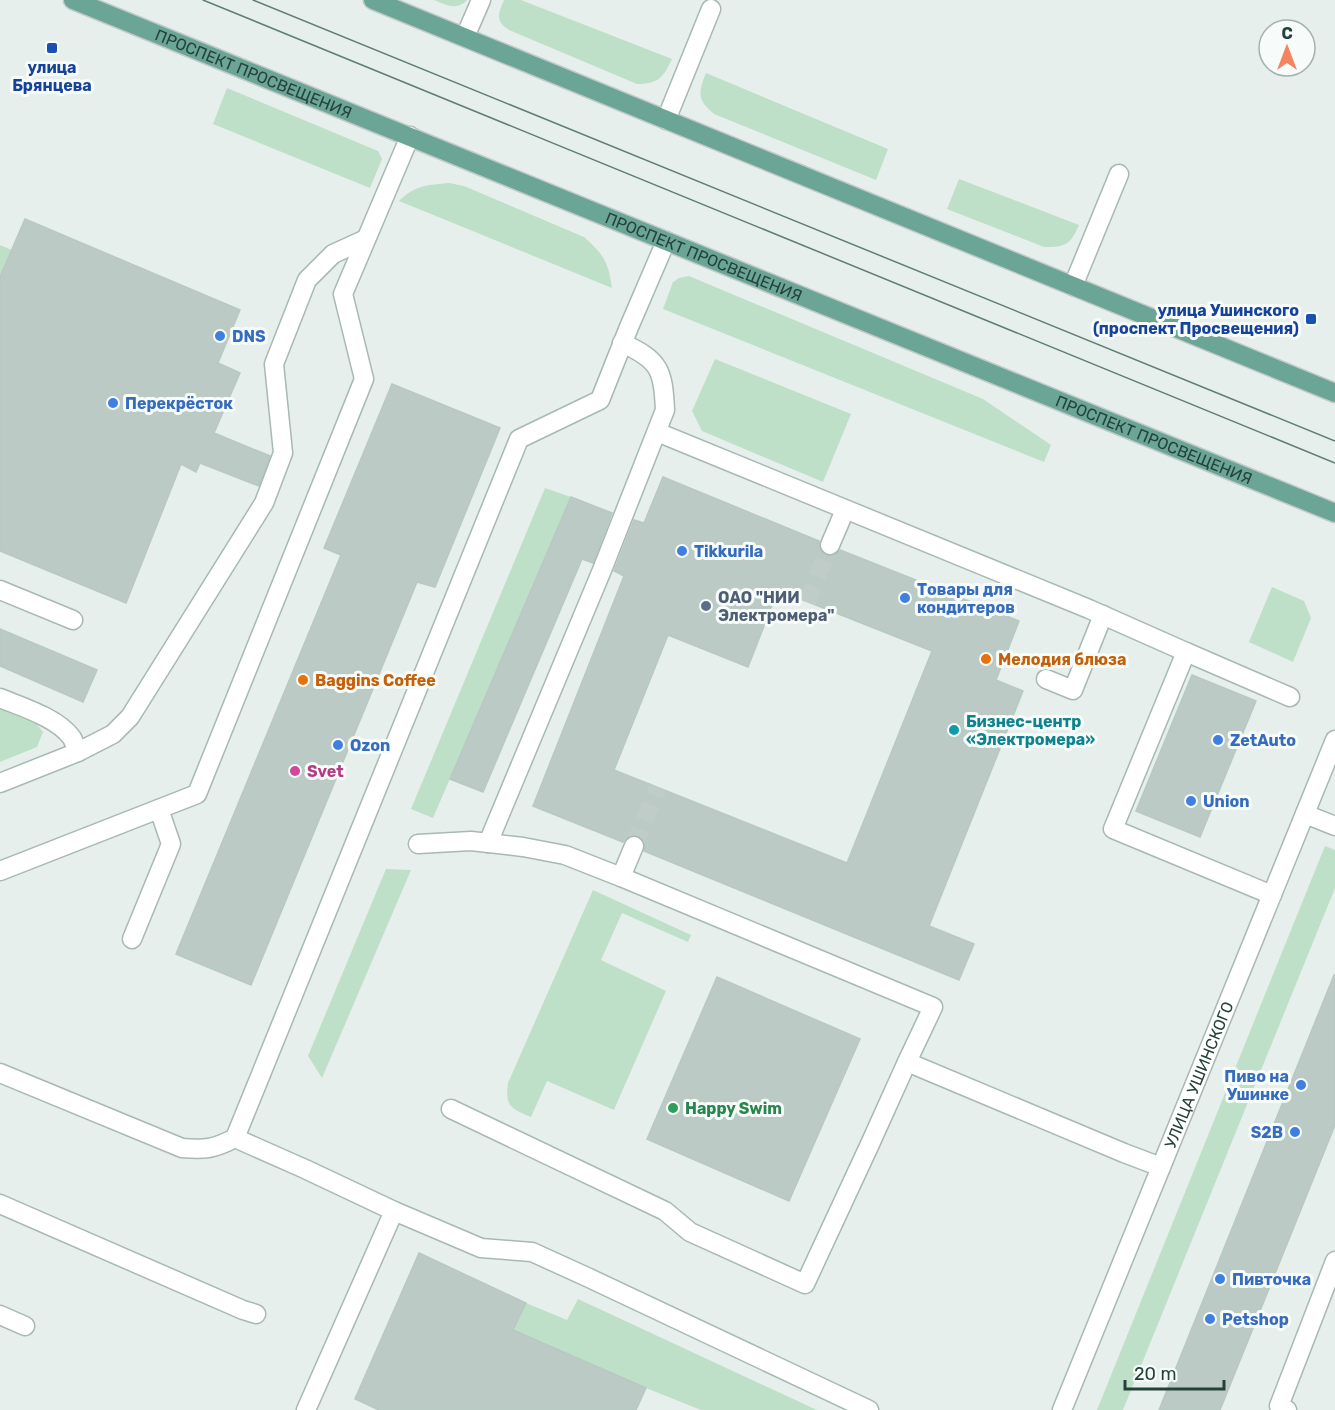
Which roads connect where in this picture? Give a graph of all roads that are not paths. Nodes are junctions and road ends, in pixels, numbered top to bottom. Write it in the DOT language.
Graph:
graph roads {
  1 [pos="73,0"];
  2 [pos="373,0"];
  3 [pos="482,0"];
  4 [pos="711,9"];
  5 [pos="465,37"];
  6 [pos="666,120"];
  7 [pos="410,136"];
  8 [pos="1119,174"];
  9 [pos="366,239"];
  10 [pos="666,241"];
  11 [pos="1073,286"];
  12 [pos="622,343"];
  13 [pos="1335,393"];
  14 [pos="657,432"];
  15 [pos="845,510"];
  16 [pos="1335,513"];
  17 [pos="830,545"];
  18 [pos="0,590"];
  19 [pos="1104,615"];
  20 [pos="73,620"];
  21 [pos="1186,652"];
  22 [pos="1046,679"];
  23 [pos="1290,697"];
  24 [pos="0,698"];
  25 [pos="1335,740"];
  26 [pos="78,752"];
  27 [pos="0,783"];
  28 [pos="159,809"];
  29 [pos="1305,814"];
  30 [pos="1335,826"];
  31 [pos="488,843"];
  32 [pos="418,844"];
  33 [pos="634,846"];
  34 [pos="0,871"];
  35 [pos="621,877"];
  36 [pos="1272,895"];
  37 [pos="132,939"];
  38 [pos="907,1062"];
  39 [pos="0,1073"];
  40 [pos="451,1109"];
  41 [pos="235,1138"];
  42 [pos="1161,1167"];
  43 [pos="0,1204"];
  44 [pos="394,1211"];
  45 [pos="1335,1261"];
  46 [pos="256,1314"];
  47 [pos="0,1315"];
  48 [pos="26,1326"];
  49 [pos="306,1410"];
  50 [pos="869,1410"];
  51 [pos="1062,1410"];
  52 [pos="1287,1410"];
  1 -- 7 [label="main road, ПРОСПЕКТ ПРОСВЕЩЕНИЯ"];
  2 -- 5 [label="main road"];
  3 -- 5 [label="street"];
  4 -- 6 [label="street"];
  5 -- 6 [label="main road"];
  6 -- 11 [label="main road"];
  7 -- 9 [label="street"];
  7 -- 10 [label="main road, ПРОСПЕКТ ПРОСВЕЩЕНИЯ"];
  8 -- 11 [label="street"];
  9 -- 26 [label="street"];
  9 -- 28 [label="street"];
  10 -- 12 [label="street"];
  10 -- 16 [label="main road, ПРОСПЕКТ ПРОСВЕЩЕНИЯ"];
  11 -- 13 [label="main road"];
  12 -- 14 [label="street"];
  12 -- 41 [label="street"];
  14 -- 15 [label="street"];
  14 -- 31 [label="street"];
  15 -- 17 [label="street"];
  15 -- 19 [label="street"];
  18 -- 20 [label="street"];
  19 -- 21 [label="street"];
  19 -- 22 [label="street"];
  21 -- 23 [label="street"];
  21 -- 36 [label="street"];
  24 -- 26 [label="street"];
  25 -- 29 [label="street, УЛИЦА УШИНСКОГО"];
  26 -- 27 [label="street"];
  28 -- 34 [label="street"];
  28 -- 37 [label="street"];
  29 -- 30 [label="street"];
  29 -- 36 [label="street, УЛИЦА УШИНСКОГО"];
  31 -- 32 [label="street"];
  31 -- 35 [label="street"];
  33 -- 35 [label="street"];
  35 -- 38 [label="street"];
  36 -- 42 [label="street, УЛИЦА УШИНСКОГО"];
  38 -- 40 [label="street"];
  38 -- 42 [label="street"];
  39 -- 41 [label="street"];
  41 -- 44 [label="street"];
  42 -- 51 [label="street, УЛИЦА УШИНСКОГО"];
  43 -- 46 [label="street"];
  44 -- 49 [label="street"];
  44 -- 50 [label="street"];
  45 -- 52 [label="street"];
  47 -- 48 [label="street"];
}
